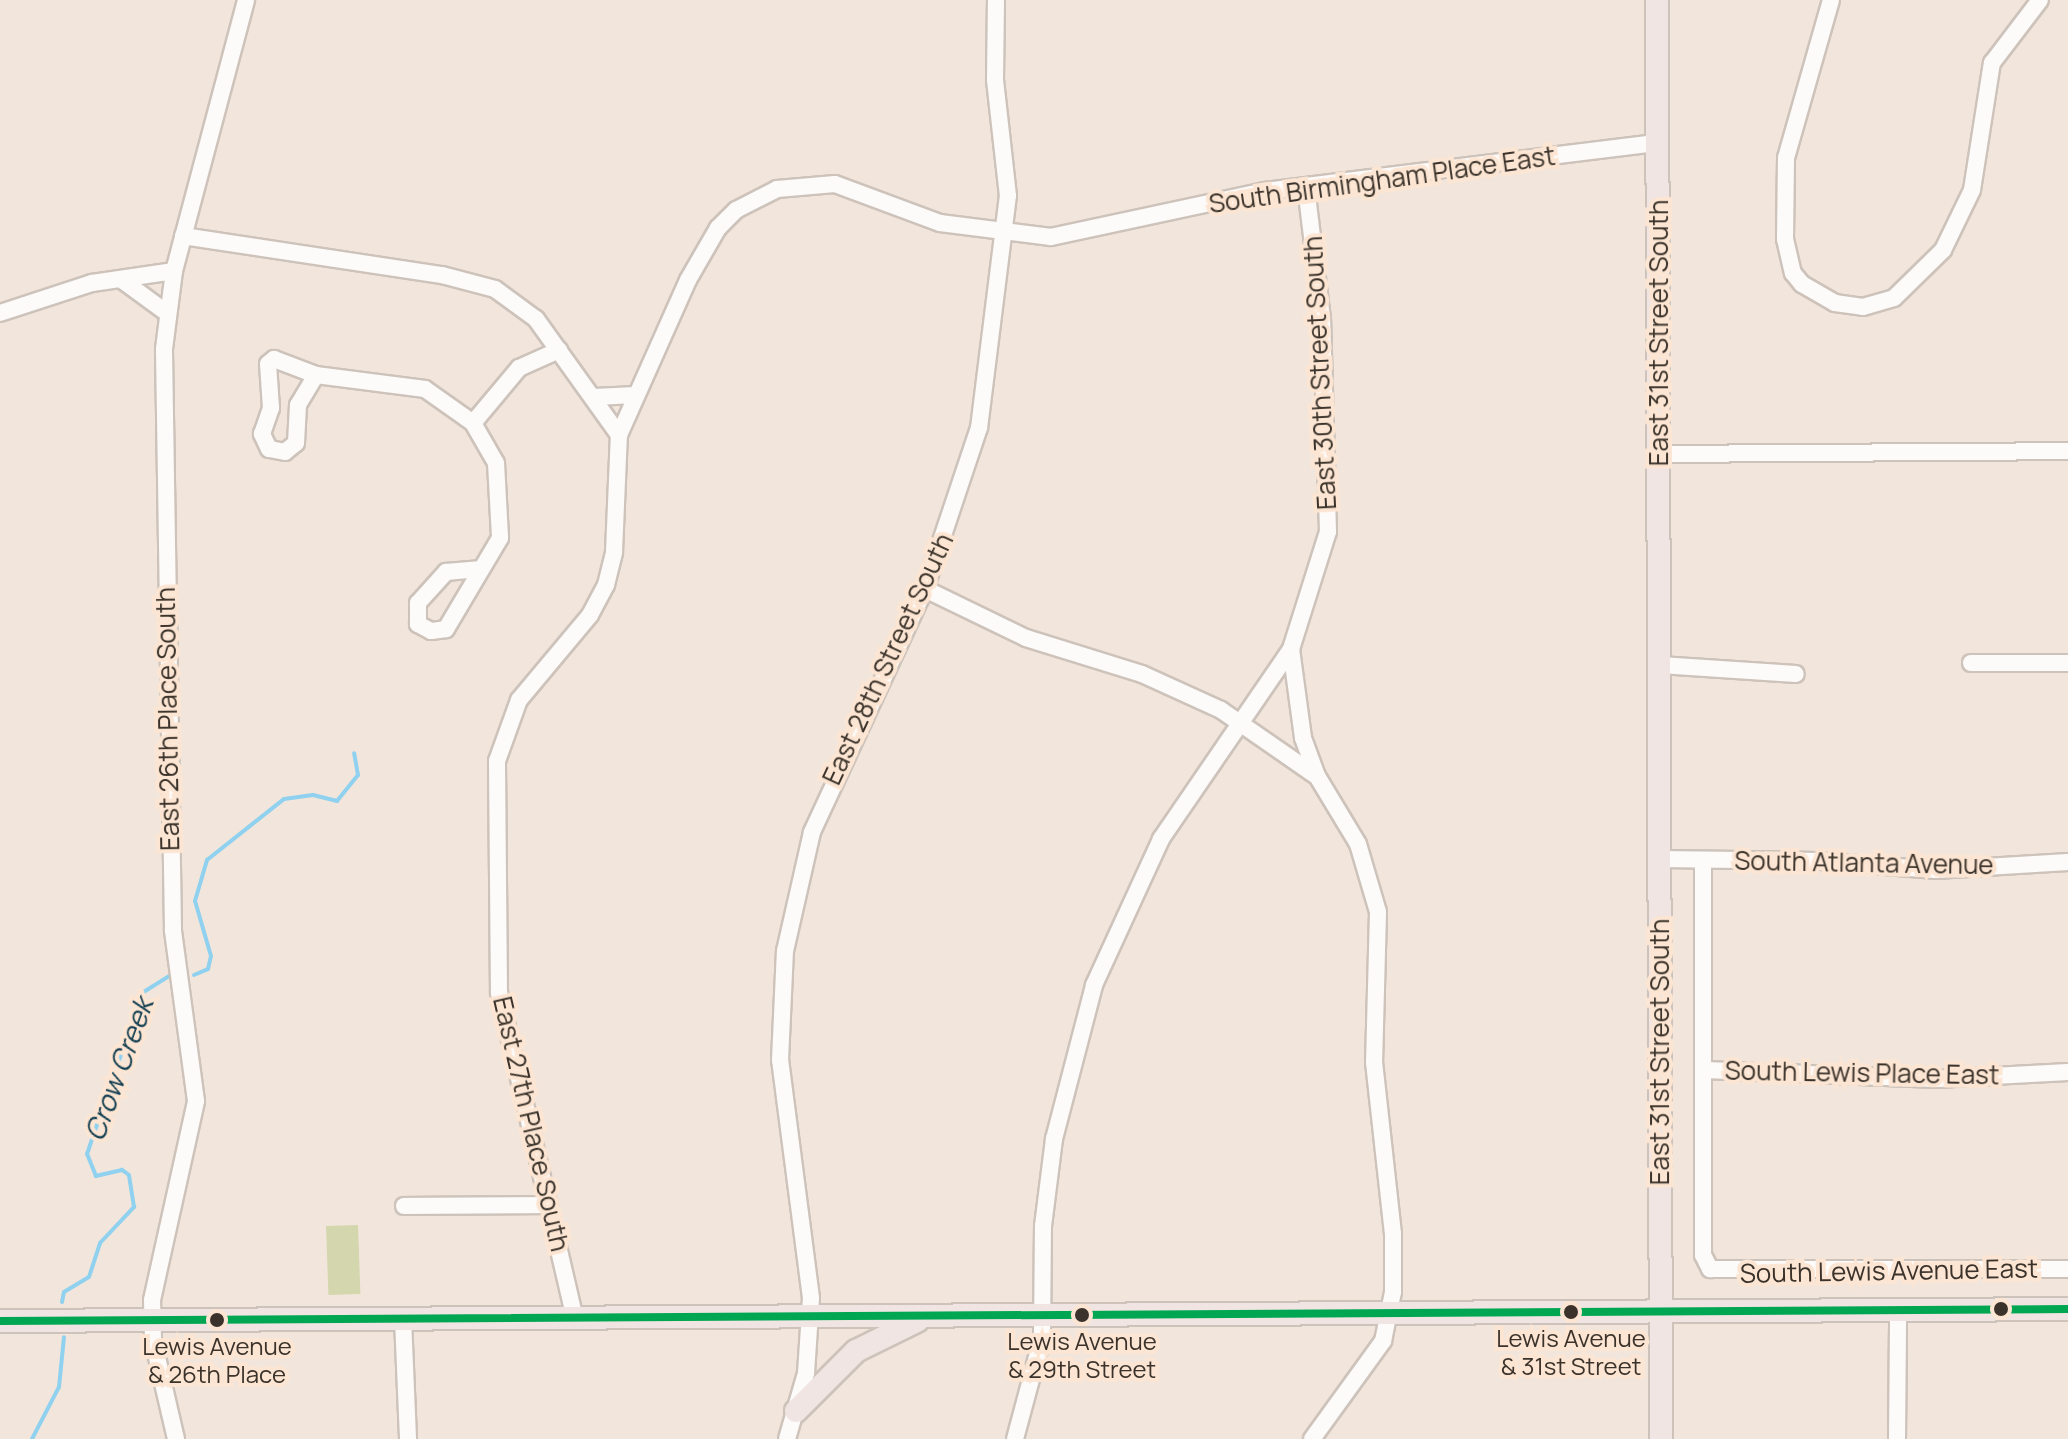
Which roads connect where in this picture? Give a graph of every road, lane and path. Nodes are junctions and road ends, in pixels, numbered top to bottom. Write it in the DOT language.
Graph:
graph roads {
  1 [pos="246,0"];
  2 [pos="996,0"];
  3 [pos="1657,0"];
  4 [pos="1831,0"];
  5 [pos="2040,0"];
  6 [pos="1658,143"];
  7 [pos="1306,186"];
  8 [pos="1000,235"];
  9 [pos="183,236"];
  10 [pos="174,271"];
  11 [pos="122,280"];
  12 [pos="0,313"];
  13 [pos="167,313"];
  14 [pos="559,350"];
  15 [pos="316,375"];
  16 [pos="636,395"];
  17 [pos="594,397"];
  18 [pos="473,423"];
  19 [pos="619,435"];
  20 [pos="2068,451"];
  21 [pos="1659,454"];
  22 [pos="479,569"];
  23 [pos="925,589"];
  24 [pos="1291,649"];
  25 [pos="1971,663"];
  26 [pos="2068,663"];
  27 [pos="1660,665"];
  28 [pos="1796,674"];
  29 [pos="1242,721"];
  30 [pos="1317,776"];
  31 [pos="1660,859"];
  32 [pos="1703,860"];
  33 [pos="2068,862"];
  34 [pos="1704,1070"];
  35 [pos="2068,1072"];
  36 [pos="549,1205"];
  37 [pos="404,1206"];
  38 [pos="1710,1269"];
  39 [pos="2068,1269"];
  40 [pos="2068,1309"];
  41 [pos="1898,1312"];
  42 [pos="1661,1313"];
  43 [pos="1042,1316"];
  44 [pos="925,1317"];
  45 [pos="810,1318"];
  46 [pos="1391,1318"];
  47 [pos="403,1319"];
  48 [pos="575,1319"];
  49 [pos="0,1321"];
  50 [pos="152,1321"];
  51 [pos="796,1411"];
  52 [pos="176,1439"];
  53 [pos="408,1439"];
  54 [pos="787,1439"];
  55 [pos="1015,1439"];
  56 [pos="1312,1439"];
  57 [pos="1661,1439"];
  58 [pos="1897,1439"];
  1 -- 9 [label="street, East 26th Place South"];
  2 -- 8 [label="street, East 28th Street South"];
  3 -- 6 [label="main road, East 31st Street South"];
  4 -- 5 [label="street"];
  6 -- 7 [label="street, South Birmingham Place East"];
  6 -- 21 [label="main road, East 31st Street South"];
  7 -- 8 [label="street, South Birmingham Place East"];
  7 -- 24 [label="street, East 30th Street South"];
  8 -- 16 [label="street, South Birmingham Place East"];
  8 -- 23 [label="street, East 28th Street South"];
  9 -- 10 [label="street, East 26th Place South"];
  9 -- 14 [label="street"];
  10 -- 11 [label="street"];
  10 -- 13 [label="street, East 26th Place South"];
  11 -- 12 [label="street"];
  11 -- 13 [label="street"];
  13 -- 50 [label="street, East 26th Place South"];
  14 -- 17 [label="street"];
  14 -- 18 [label="street"];
  15 -- 15 [label="street"];
  15 -- 18 [label="street"];
  16 -- 17 [label="street"];
  16 -- 19 [label="street, South Birmingham Place East"];
  17 -- 19 [label="street"];
  18 -- 22 [label="street"];
  19 -- 36 [label="street, East 27th Place South"];
  20 -- 21 [label="street"];
  21 -- 27 [label="main road, East 31st Street South"];
  23 -- 29 [label="street"];
  23 -- 45 [label="street, East 28th Street South"];
  24 -- 29 [label="street, East 30th Street South"];
  24 -- 30 [label="street, East 30th Street South"];
  25 -- 26 [label="street"];
  27 -- 28 [label="street"];
  27 -- 31 [label="main road, East 31st Street South"];
  29 -- 30 [label="street, East 30th Street South"];
  29 -- 43 [label="street"];
  30 -- 46 [label="street, East 30th Street South"];
  31 -- 32 [label="street, South Atlanta Avenue"];
  31 -- 42 [label="main road, East 31st Street South"];
  32 -- 33 [label="street, South Atlanta Avenue"];
  32 -- 34 [label="street, East 31st Street South"];
  34 -- 35 [label="street, South Lewis Place East"];
  34 -- 38 [label="street, East 31st Street South"];
  36 -- 37 [label="street"];
  36 -- 48 [label="street, East 27th Place South"];
  38 -- 39 [label="street, South Lewis Avenue East"];
  40 -- 41 [label="main road, South Lewis Avenue East"];
  41 -- 42 [label="main road, South Lewis Avenue East"];
  41 -- 58 [label="street"];
  42 -- 46 [label="main road, South Lewis Avenue East"];
  42 -- 57 [label="main road, East 31st Street South"];
  43 -- 44 [label="main road, South Lewis Avenue East"];
  43 -- 46 [label="main road, South Lewis Avenue East"];
  43 -- 55 [label="street"];
  44 -- 45 [label="main road, South Lewis Avenue East"];
  44 -- 51 [label="main road"];
  45 -- 48 [label="main road, South Lewis Avenue East"];
  45 -- 51 [label="street, East 28th Street South"];
  46 -- 56 [label="street, East 30th Street South"];
  47 -- 48 [label="main road, South Lewis Avenue East"];
  47 -- 50 [label="main road, South Lewis Avenue East"];
  47 -- 53 [label="street"];
  49 -- 50 [label="main road, South Lewis Avenue East"];
  50 -- 52 [label="street, East 26th Place South"];
  51 -- 54 [label="street, East 28th Street South"];
}
